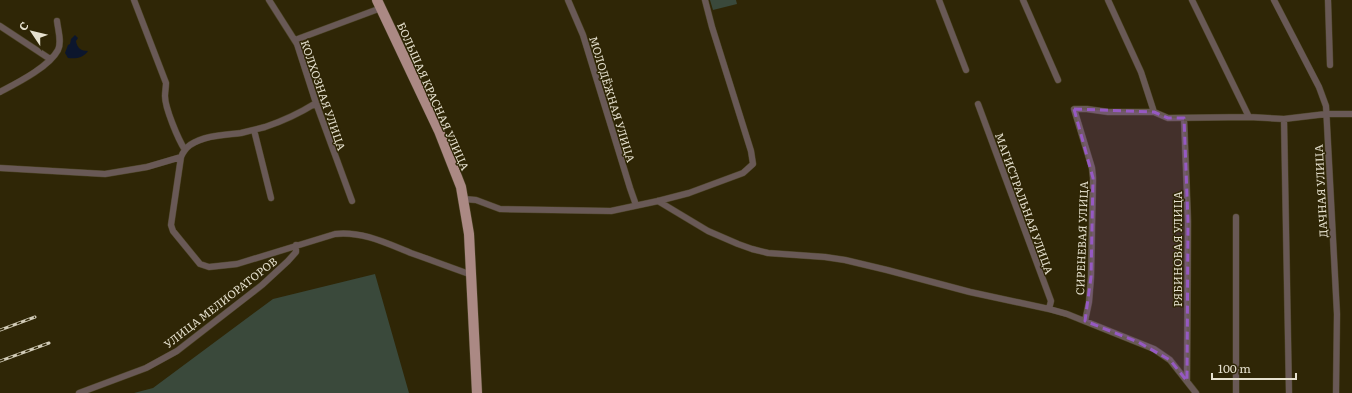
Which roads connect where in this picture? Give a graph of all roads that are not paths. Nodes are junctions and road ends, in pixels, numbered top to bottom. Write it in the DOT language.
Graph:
graph roads {
  1 [pos="134,0"];
  2 [pos="269,0"];
  3 [pos="568,0"];
  4 [pos="705,0"];
  5 [pos="939,0"];
  6 [pos="1023,0"];
  7 [pos="1108,0"];
  8 [pos="1192,0"];
  9 [pos="1274,0"];
  10 [pos="1328,0"];
  11 [pos="379,4"];
  12 [pos="57,22"];
  13 [pos="0,26"];
  14 [pos="295,40"];
  15 [pos="50,58"];
  16 [pos="1330,65"];
  17 [pos="966,70"];
  18 [pos="1058,80"];
  19 [pos="0,92"];
  20 [pos="316,103"];
  21 [pos="978,104"];
  22 [pos="1154,112"];
  23 [pos="1326,114"];
  24 [pos="1352,114"];
  25 [pos="1249,117"];
  26 [pos="1184,118"];
  27 [pos="1284,119"];
  28 [pos="254,130"];
  29 [pos="185,150"];
  30 [pos="181,156"];
  31 [pos="0,168"];
  32 [pos="271,198"];
  33 [pos="464,199"];
  34 [pos="352,201"];
  35 [pos="658,201"];
  36 [pos="636,205"];
  37 [pos="1236,217"];
  38 [pos="296,245"];
  39 [pos="472,276"];
  40 [pos="1049,309"];
  41 [pos="1085,321"];
  42 [pos="1187,381"];
  43 [pos="79,393"];
  44 [pos="477,393"];
  45 [pos="1196,393"];
  46 [pos="1236,393"];
  47 [pos="1289,393"];
  48 [pos="1336,393"];
  1 -- 29 [label="street"];
  2 -- 14 [label="street, КОЛХОЗНАЯ УЛИЦА"];
  3 -- 36 [label="street, МОЛОДЁЖНАЯ УЛИЦА"];
  4 -- 35 [label="street"];
  5 -- 17 [label="street"];
  6 -- 18 [label="street"];
  7 -- 22 [label="street"];
  8 -- 25 [label="street"];
  9 -- 23 [label="street, ДАЧНАЯ УЛИЦА"];
  10 -- 16 [label="street"];
  11 -- 14 [label="street"];
  11 -- 33 [label="main road, БОЛЬШАЯ КРАСНАЯ УЛИЦА"];
  12 -- 15 [label="street"];
  13 -- 15 [label="street"];
  14 -- 20 [label="street, КОЛХОЗНАЯ УЛИЦА"];
  15 -- 19 [label="street"];
  20 -- 28 [label="street"];
  20 -- 34 [label="street, КОЛХОЗНАЯ УЛИЦА"];
  21 -- 40 [label="street, МАГИСТРАЛЬНАЯ УЛИЦА"];
  22 -- 26 [label="street"];
  22 -- 41 [label="street, СИРЕНЕВАЯ УЛИЦА"];
  23 -- 24 [label="street"];
  23 -- 27 [label="street"];
  23 -- 48 [label="street, ДАЧНАЯ УЛИЦА"];
  25 -- 26 [label="street"];
  25 -- 27 [label="street"];
  26 -- 42 [label="street, РЯБИНОВАЯ УЛИЦА"];
  27 -- 47 [label="street"];
  28 -- 29 [label="street"];
  28 -- 32 [label="street"];
  29 -- 30 [label="street"];
  30 -- 31 [label="street"];
  30 -- 38 [label="street"];
  33 -- 36 [label="street"];
  33 -- 39 [label="main road, БОЛЬШАЯ КРАСНАЯ УЛИЦА"];
  35 -- 36 [label="street"];
  35 -- 40 [label="street"];
  37 -- 46 [label="street"];
  38 -- 39 [label="street"];
  38 -- 43 [label="street, УЛИЦА МЕЛИОРАТОРОВ"];
  39 -- 44 [label="main road, БОЛЬШАЯ КРАСНАЯ УЛИЦА"];
  40 -- 41 [label="street"];
  41 -- 42 [label="street"];
  42 -- 45 [label="street"];
}
